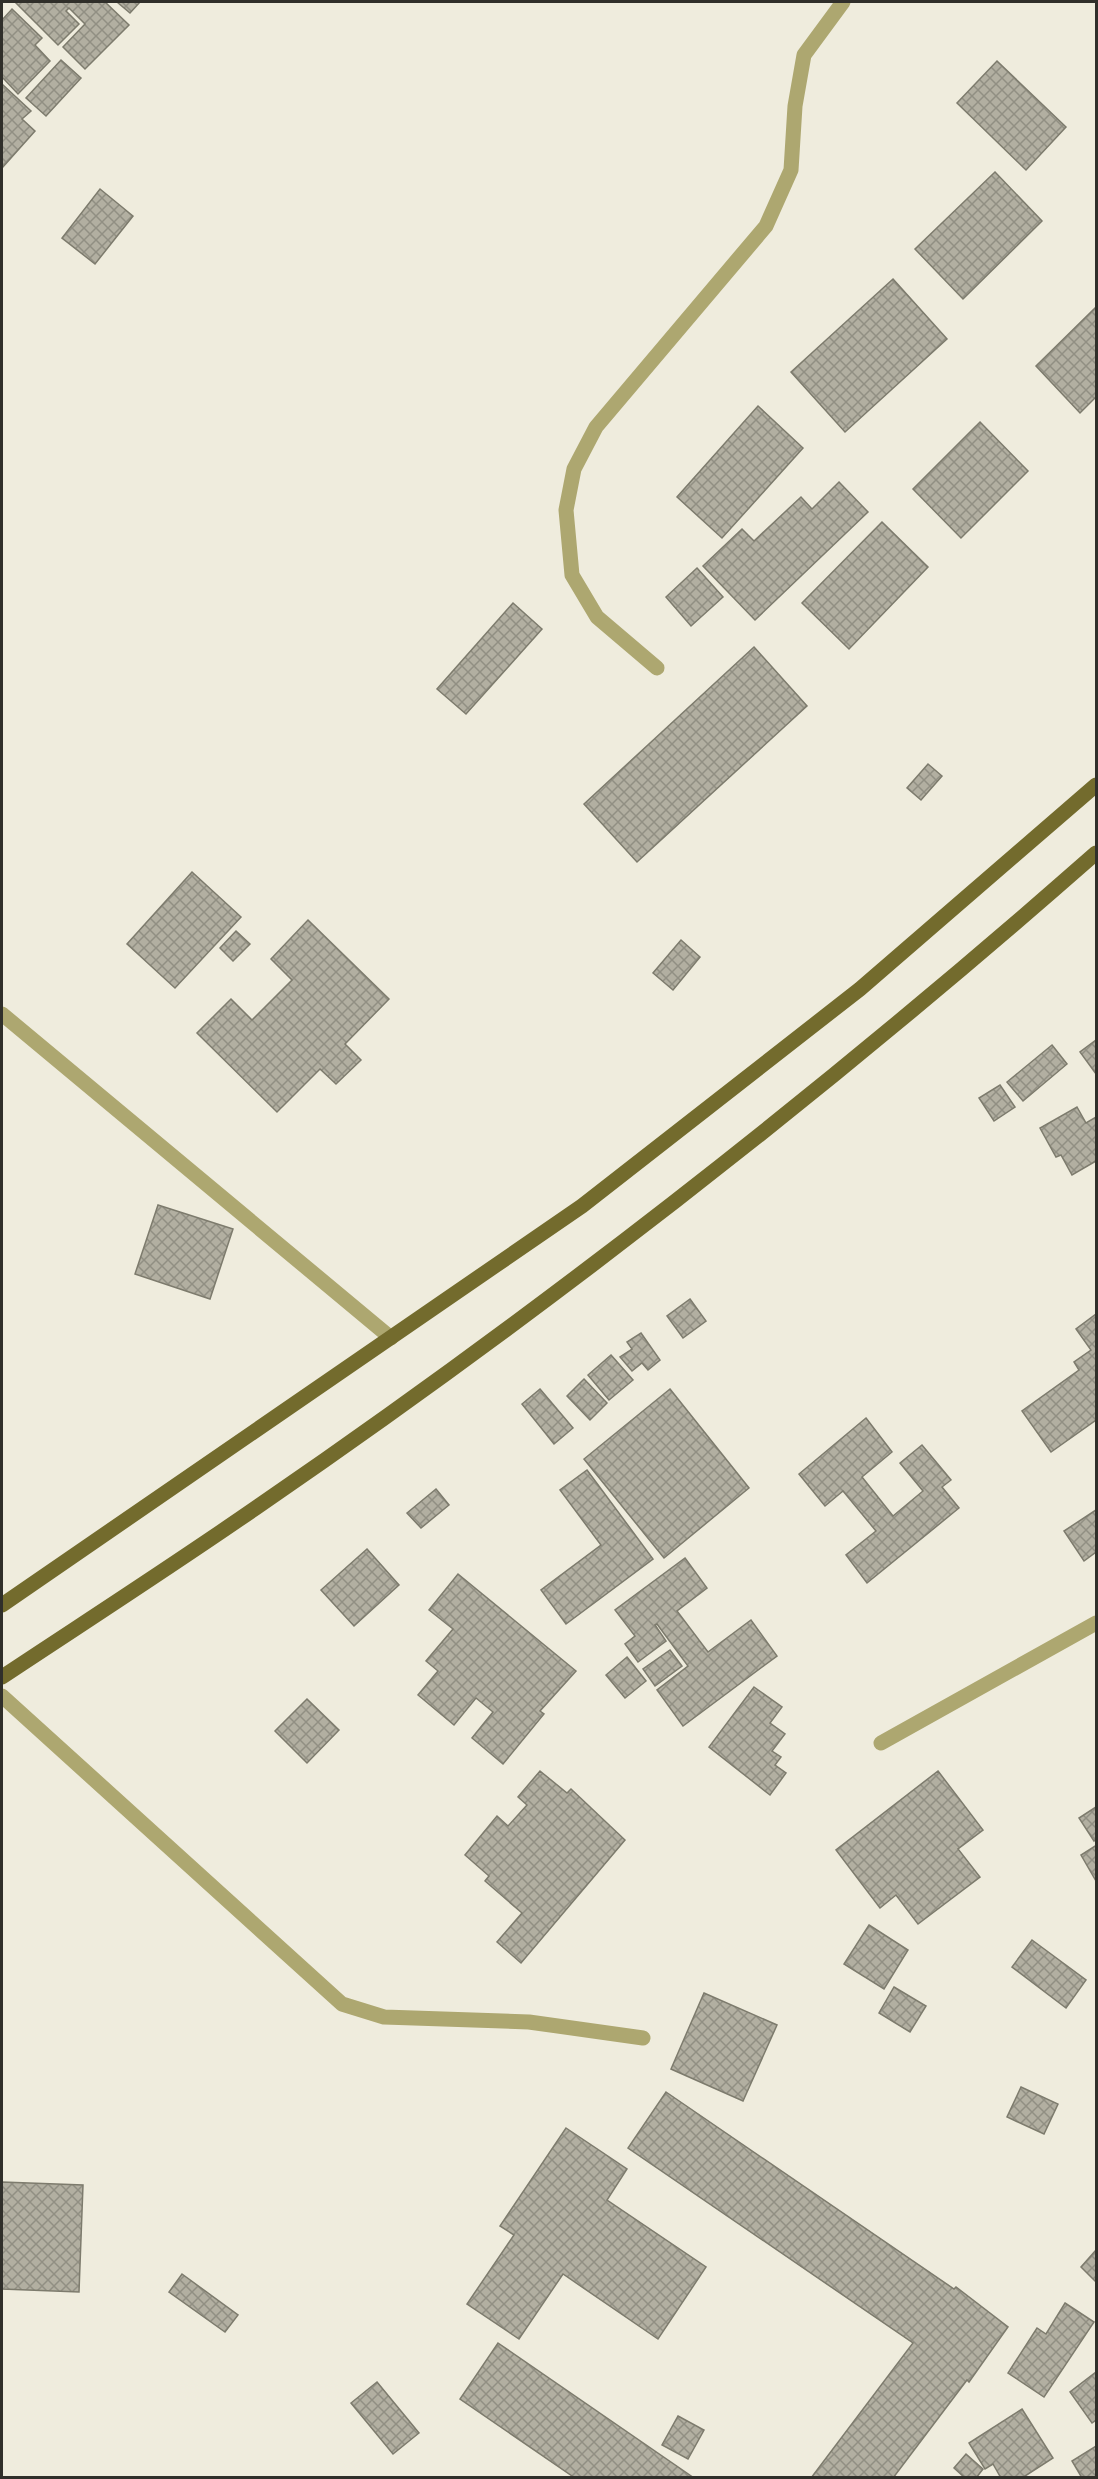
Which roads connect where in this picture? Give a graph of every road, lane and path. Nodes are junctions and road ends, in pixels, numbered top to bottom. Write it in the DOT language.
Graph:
graph roads {
  1 [pos="843,2"];
  2 [pos="657,668"];
  3 [pos="1096,785"];
  4 [pos="1096,853"];
  5 [pos="2,1014"];
  6 [pos="391,1338"];
  7 [pos="2,1605"];
  8 [pos="1096,1623"];
  9 [pos="2,1677"];
  10 [pos="2,1696"];
  11 [pos="880,1743"];
  12 [pos="643,2038"];
  1 -- 2 [label="street"];
  3 -- 6 [label="main road"];
  4 -- 9 [label="main road"];
  5 -- 6 [label="street"];
  6 -- 7 [label="main road"];
  8 -- 11 [label="street"];
  10 -- 12 [label="street"];
}
